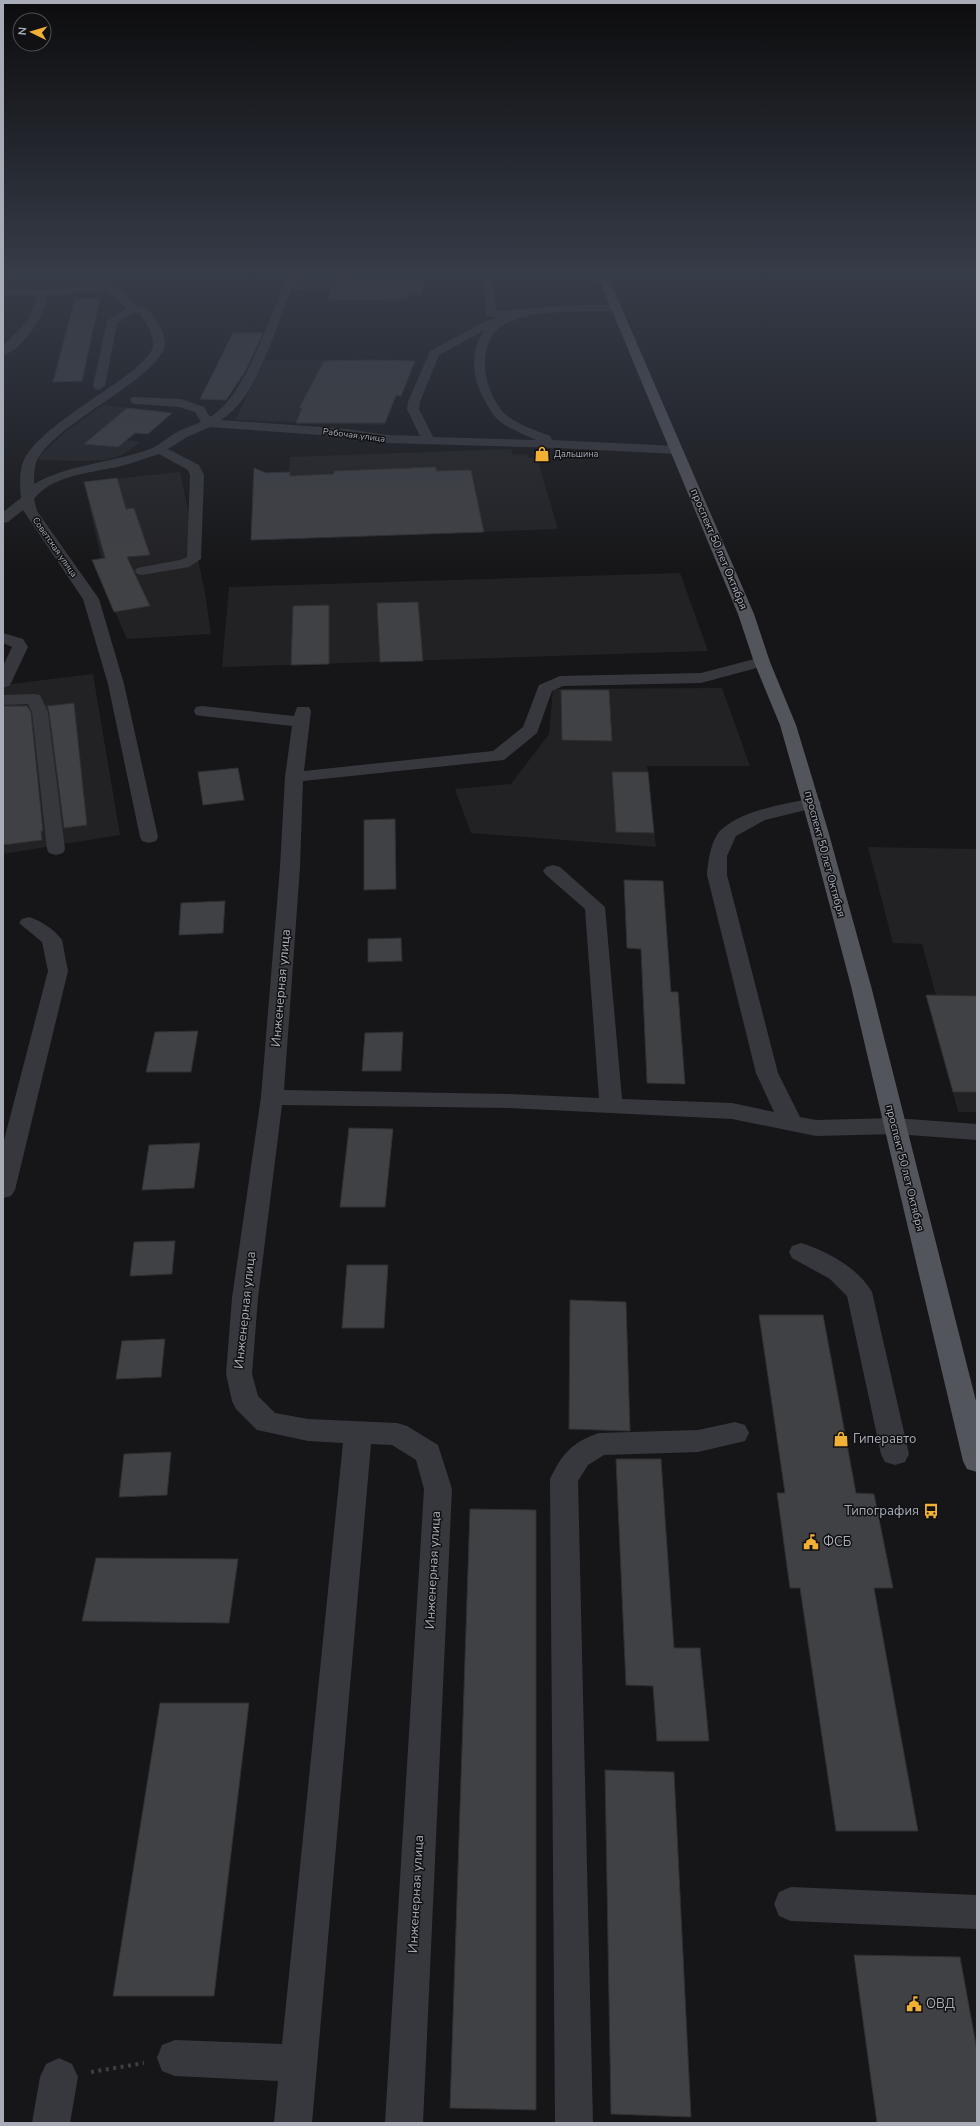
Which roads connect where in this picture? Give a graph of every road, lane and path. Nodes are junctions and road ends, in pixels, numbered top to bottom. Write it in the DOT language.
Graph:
graph roads {
  1 [pos="102,371"];
  2 [pos="139,371"];
  3 [pos="251,371"];
  4 [pos="427,371"];
  5 [pos="479,371"];
  6 [pos="642,371"];
  7 [pos="99,386"];
  8 [pos="136,400"];
  9 [pos="208,423"];
  10 [pos="428,440"];
  11 [pos="558,444"];
  12 [pos="159,449"];
  13 [pos="676,450"];
  14 [pos="26,501"];
  15 [pos="3,519"];
  16 [pos="142,571"];
  17 [pos="3,638"];
  18 [pos="762,662"];
  19 [pos="3,683"];
  20 [pos="3,700"];
  21 [pos="202,711"];
  22 [pos="294,776"];
  23 [pos="812,803"];
  24 [pos="149,837"];
  25 [pos="56,849"];
  26 [pos="553,871"];
  27 [pos="29,923"];
  28 [pos="272,1096"];
  29 [pos="611,1105"];
  30 [pos="791,1123"];
  31 [pos="895,1126"];
  32 [pos="977,1132"];
  33 [pos="3,1190"];
  34 [pos="801,1252"];
  35 [pos="358,1433"];
  36 [pos="735,1434"];
  37 [pos="895,1454"];
  38 [pos="977,1461"];
  39 [pos="791,1904"];
  40 [pos="977,1912"];
  41 [pos="175,2058"];
  42 [pos="299,2063"];
  43 [pos="59,2077"];
  44 [pos="51,2123"];
  45 [pos="293,2123"];
  46 [pos="404,2123"];
  47 [pos="574,2123"];
  1 -- 7 [label="street"];
  2 -- 14 [label="street"];
  3 -- 9 [label="street"];
  4 -- 10 [label="street"];
  5 -- 11 [label="street"];
  6 -- 13 [label="main road, проспект 50 лет Октября"];
  8 -- 9 [label="street"];
  9 -- 10 [label="street, Рабочая улица"];
  9 -- 12 [label="street"];
  10 -- 11 [label="street, Рабочая улица"];
  11 -- 13 [label="street, Рабочая улица"];
  12 -- 14 [label="street"];
  12 -- 16 [label="street"];
  13 -- 18 [label="main road, проспект 50 лет Октября"];
  14 -- 15 [label="street"];
  14 -- 24 [label="street, Советская улица"];
  17 -- 19 [label="street"];
  18 -- 22 [label="street"];
  18 -- 23 [label="main road, проспект 50 лет Октября"];
  20 -- 25 [label="street"];
  21 -- 22 [label="street, Инженерная улица"];
  22 -- 28 [label="street, Инженерная улица"];
  23 -- 30 [label="street"];
  23 -- 31 [label="main road, проспект 50 лет Октября"];
  26 -- 29 [label="street"];
  27 -- 33 [label="street"];
  28 -- 29 [label="street"];
  28 -- 35 [label="street, Инженерная улица"];
  29 -- 30 [label="street"];
  30 -- 31 [label="street"];
  31 -- 32 [label="street"];
  31 -- 38 [label="main road, проспект 50 лет Октября"];
  34 -- 37 [label="street"];
  35 -- 42 [label="street"];
  35 -- 46 [label="street, Инженерная улица"];
  36 -- 47 [label="street"];
  39 -- 40 [label="street"];
  41 -- 42 [label="street"];
  41 -- 43 [label="path"];
  42 -- 45 [label="street"];
  43 -- 44 [label="street"];
}
